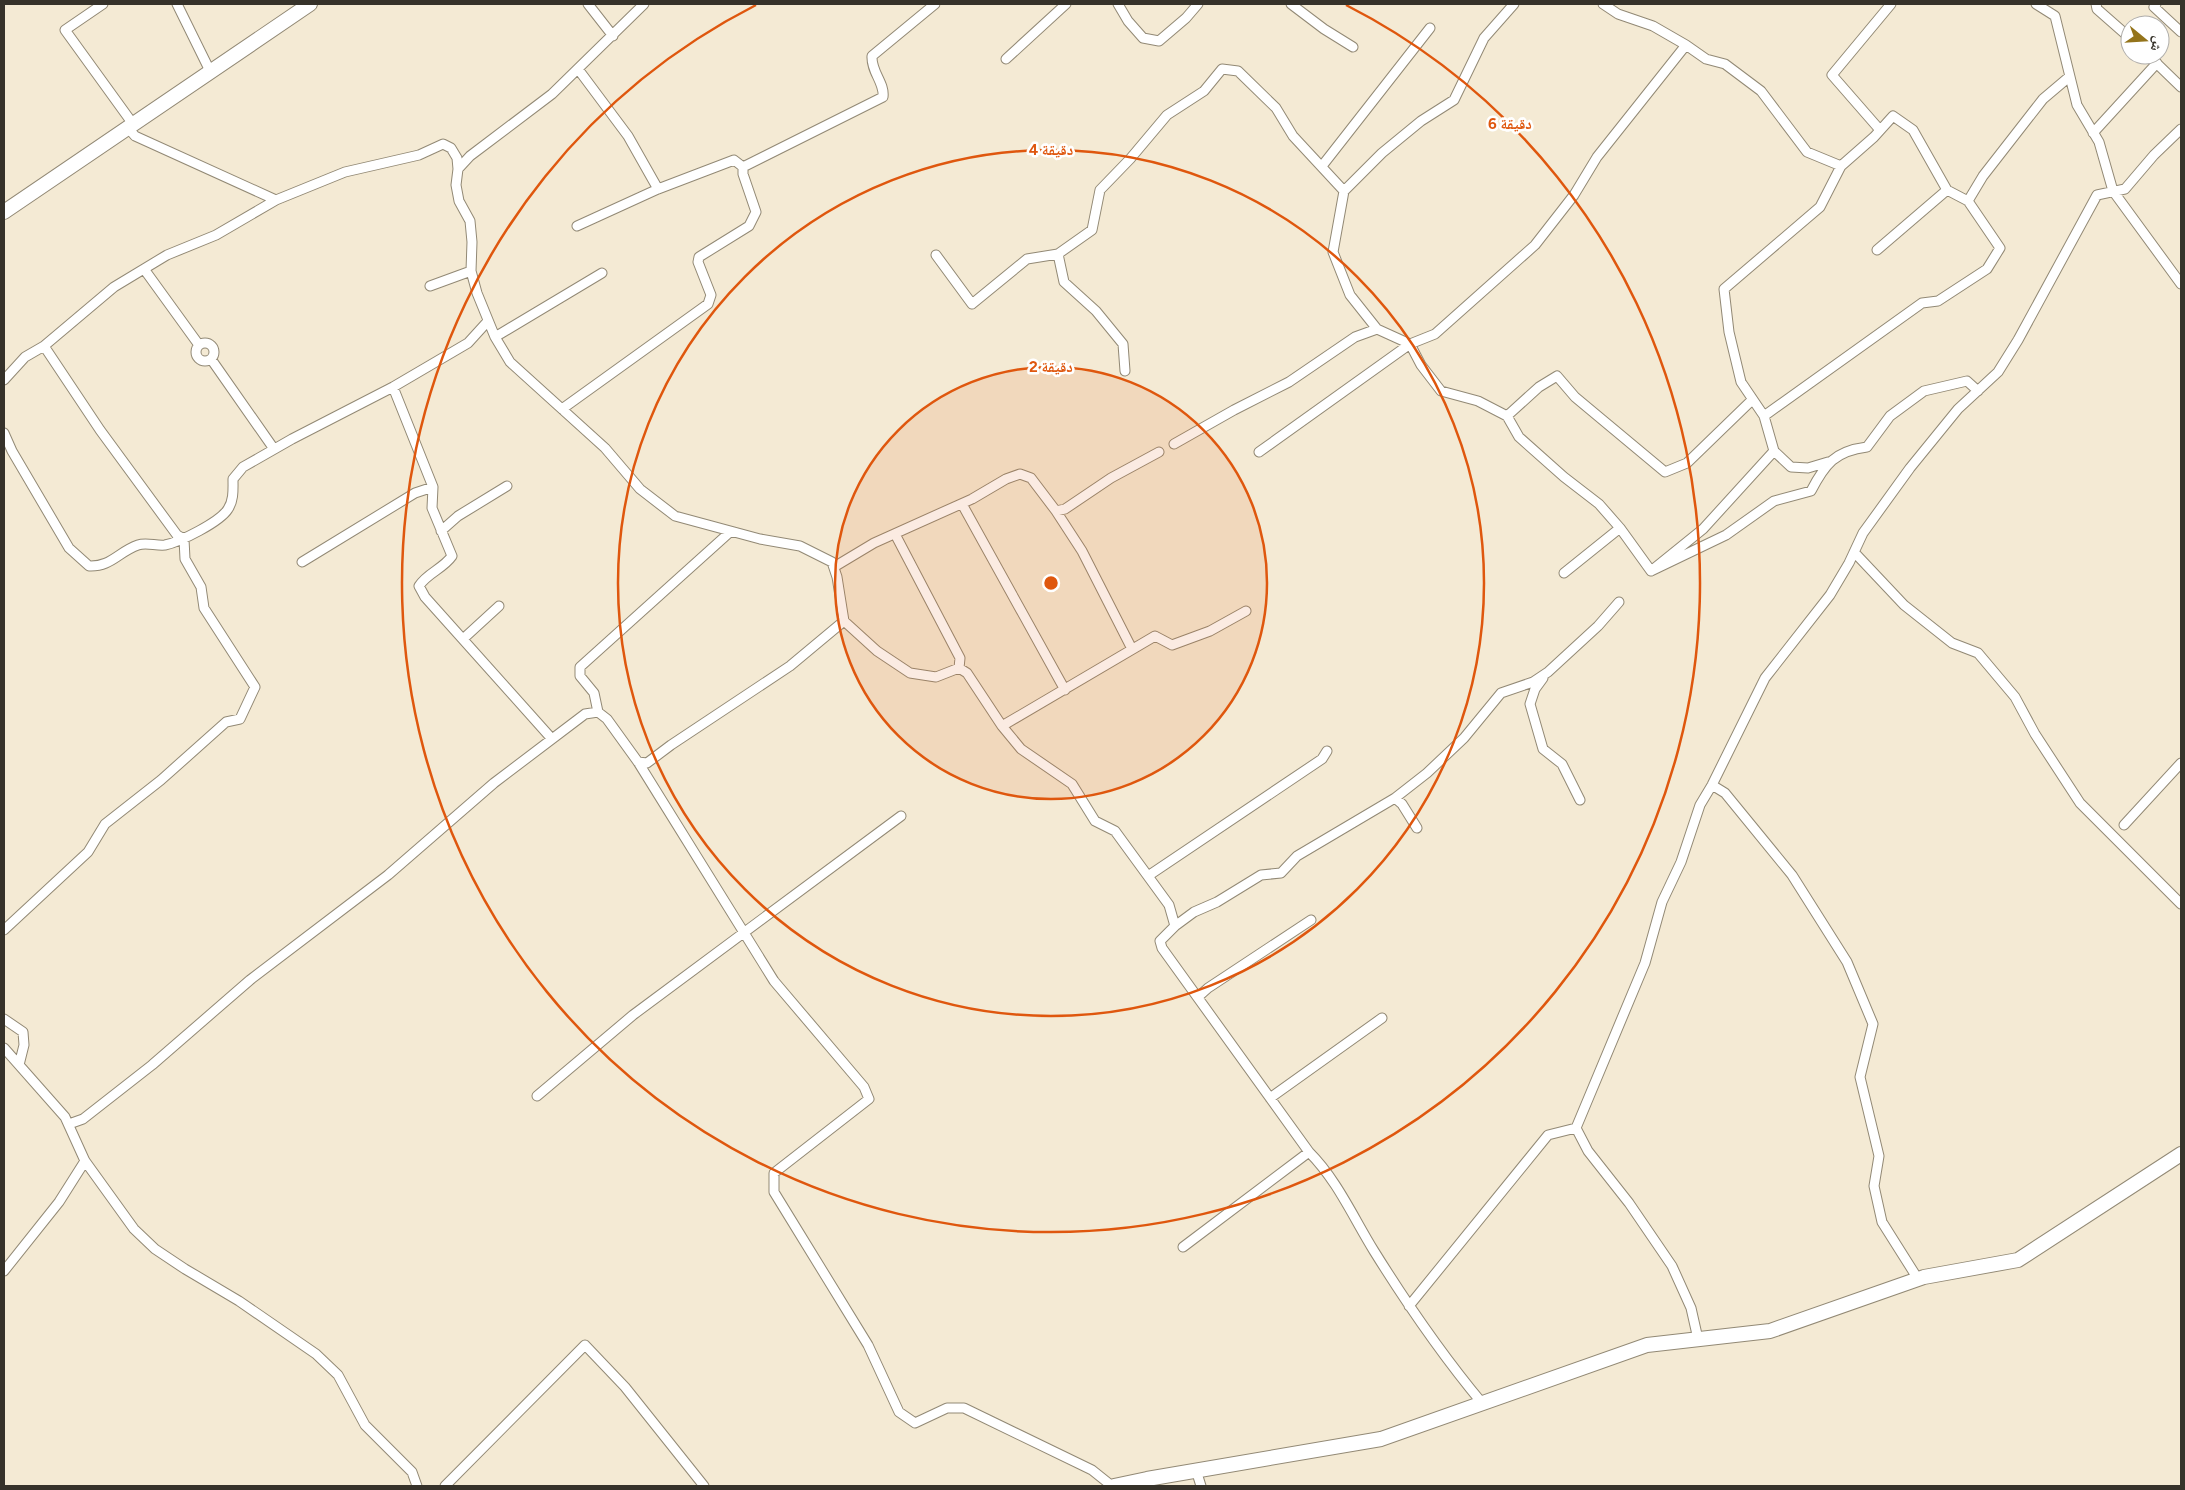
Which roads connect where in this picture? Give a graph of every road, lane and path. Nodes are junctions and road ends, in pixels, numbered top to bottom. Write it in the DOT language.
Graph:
graph roads {
  1 [pos="103,4"];
  2 [pos="178,4"];
  3 [pos="310,4"];
  4 [pos="588,4"];
  5 [pos="644,4"];
  6 [pos="935,4"];
  7 [pos="1066,4"];
  8 [pos="1118,4"];
  9 [pos="1198,4"];
  10 [pos="1291,4"];
  11 [pos="1514,4"];
  12 [pos="1602,4"];
  13 [pos="1891,4"];
  14 [pos="2036,4"];
  15 [pos="2096,4"];
  16 [pos="2156,4"];
  17 [pos="1430,28"];
  18 [pos="2120,29"];
  19 [pos="2181,32"];
  20 [pos="613,36"];
  21 [pos="1686,45"];
  22 [pos="1353,47"];
  23 [pos="1006,59"];
  24 [pos="2154,65"];
  25 [pos="2158,65"];
  26 [pos="578,69"];
  27 [pos="211,73"];
  28 [pos="2069,77"];
  29 [pos="2181,87"];
  30 [pos="130,126"];
  31 [pos="2181,128"];
  32 [pos="1880,130"];
  33 [pos="2093,132"];
  34 [pos="743,166"];
  35 [pos="1322,166"];
  36 [pos="1841,166"];
  37 [pos="458,169"];
  38 [pos="658,189"];
  39 [pos="1947,190"];
  40 [pos="1344,191"];
  41 [pos="2113,191"];
  42 [pos="276,200"];
  43 [pos="1968,201"];
  44 [pos="4,212"];
  45 [pos="577,226"];
  46 [pos="1877,250"];
  47 [pos="1058,254"];
  48 [pos="936,255"];
  49 [pos="144,269"];
  50 [pos="471,271"];
  51 [pos="602,272"];
  52 [pos="2181,284"];
  53 [pos="430,286"];
  54 [pos="488,321"];
  55 [pos="1377,329"];
  56 [pos="495,337"];
  57 [pos="1410,344"];
  58 [pos="44,346"];
  59 [pos="1126,372"];
  60 [pos="4,380"];
  61 [pos="393,387"];
  62 [pos="1978,391"];
  63 [pos="1752,400"];
  64 [pos="562,409"];
  65 [pos="1507,416"];
  66 [pos="1764,416"];
  67 [pos="4,433"];
  68 [pos="1174,444"];
  69 [pos="274,449"];
  70 [pos="1774,451"];
  71 [pos="1159,452"];
  72 [pos="1259,452"];
  73 [pos="1828,462"];
  74 [pos="507,486"];
  75 [pos="433,487"];
  76 [pos="962,504"];
  77 [pos="1056,511"];
  78 [pos="1620,528"];
  79 [pos="441,531"];
  80 [pos="730,532"];
  81 [pos="895,534"];
  82 [pos="184,539"];
  83 [pos="1854,552"];
  84 [pos="302,562"];
  85 [pos="834,567"];
  86 [pos="1651,571"];
  87 [pos="1564,573"];
  88 [pos="1619,602"];
  89 [pos="499,606"];
  90 [pos="1246,611"];
  91 [pos="844,621"];
  92 [pos="463,639"];
  93 [pos="1132,649"];
  94 [pos="959,668"];
  95 [pos="1548,672"];
  96 [pos="1065,690"];
  97 [pos="598,712"];
  98 [pos="1002,726"];
  99 [pos="552,739"];
  100 [pos="1327,751"];
  101 [pos="638,762"];
  102 [pos="2181,763"];
  103 [pos="1712,785"];
  104 [pos="1395,798"];
  105 [pos="1580,800"];
  106 [pos="901,816"];
  107 [pos="2124,825"];
  108 [pos="1417,828"];
  109 [pos="1148,876"];
  110 [pos="2181,904"];
  111 [pos="1311,920"];
  112 [pos="1175,926"];
  113 [pos="4,930"];
  114 [pos="744,931"];
  115 [pos="1198,998"];
  116 [pos="4,1018"];
  117 [pos="1382,1018"];
  118 [pos="4,1048"];
  119 [pos="19,1065"];
  120 [pos="537,1096"];
  121 [pos="1270,1098"];
  122 [pos="69,1124"];
  123 [pos="1576,1128"];
  124 [pos="1309,1152"];
  125 [pos="2181,1154"];
  126 [pos="84,1161"];
  127 [pos="1183,1247"];
  128 [pos="4,1270"];
  129 [pos="1918,1279"];
  130 [pos="1409,1306"];
  131 [pos="1698,1339"];
  132 [pos="1482,1404"];
  133 [pos="1196,1470"];
  134 [pos="701,1485"];
  135 [pos="417,1486"];
  136 [pos="445,1486"];
  137 [pos="1113,1486"];
  138 [pos="1201,1486"];
  1 -- 30 [label="street"];
  2 -- 27 [label="street"];
  3 -- 27 [label="street"];
  4 -- 20 [label="street"];
  5 -- 20 [label="street"];
  6 -- 34 [label="street"];
  7 -- 23 [label="street"];
  8 -- 9 [label="street"];
  10 -- 22 [label="street"];
  11 -- 40 [label="street"];
  12 -- 21 [label="street"];
  13 -- 32 [label="street"];
  14 -- 28 [label="street"];
  15 -- 18 [label="street"];
  16 -- 19 [label="street"];
  17 -- 35 [label="street"];
  20 -- 26 [label="street"];
  21 -- 36 [label="street"];
  21 -- 57 [label="street"];
  24 -- 33 [label="street"];
  25 -- 29 [label="street"];
  26 -- 37 [label="street"];
  26 -- 38 [label="street"];
  27 -- 30 [label="street"];
  28 -- 33 [label="street"];
  28 -- 43 [label="street"];
  30 -- 42 [label="street"];
  30 -- 44 [label="street"];
  31 -- 41 [label="street"];
  32 -- 36 [label="street"];
  32 -- 39 [label="street"];
  33 -- 41 [label="street"];
  34 -- 38 [label="street"];
  34 -- 64 [label="street"];
  35 -- 40 [label="street"];
  35 -- 47 [label="street"];
  36 -- 63 [label="street"];
  37 -- 42 [label="street"];
  37 -- 50 [label="street"];
  38 -- 45 [label="street"];
  39 -- 43 [label="street"];
  39 -- 46 [label="street"];
  40 -- 55 [label="street"];
  41 -- 52 [label="street"];
  41 -- 62 [label="street"];
  42 -- 49 [label="street"];
  43 -- 66 [label="street"];
  47 -- 48 [label="street"];
  47 -- 59 [label="street"];
  49 -- 58 [label="street"];
  49 -- 69 [label="street"];
  50 -- 53 [label="street"];
  50 -- 54 [label="street"];
  51 -- 56 [label="street"];
  54 -- 56 [label="street"];
  54 -- 61 [label="street"];
  55 -- 57 [label="street"];
  55 -- 68 [label="street"];
  56 -- 64 [label="street"];
  57 -- 65 [label="street"];
  57 -- 72 [label="street"];
  58 -- 60 [label="street"];
  58 -- 82 [label="street"];
  61 -- 69 [label="street"];
  61 -- 75 [label="street"];
  62 -- 73 [label="street"];
  62 -- 83 [label="street"];
  63 -- 65 [label="street"];
  63 -- 66 [label="street"];
  64 -- 80 [label="street"];
  65 -- 78 [label="street"];
  66 -- 70 [label="street"];
  67 -- 82 [label="street"];
  69 -- 82 [label="street"];
  70 -- 73 [label="street"];
  70 -- 86 [label="street"];
  71 -- 77 [label="street"];
  73 -- 86 [label="street"];
  74 -- 79 [label="street"];
  75 -- 79 [label="street"];
  75 -- 84 [label="street"];
  76 -- 77 [label="street"];
  76 -- 81 [label="street"];
  76 -- 96 [label="street"];
  77 -- 93 [label="street"];
  78 -- 86 [label="street"];
  78 -- 87 [label="street"];
  79 -- 92 [label="street"];
  80 -- 85 [label="street"];
  80 -- 97 [label="street"];
  81 -- 85 [label="street"];
  81 -- 94 [label="street"];
  82 -- 113 [label="street"];
  83 -- 103 [label="street"];
  83 -- 110 [label="street"];
  85 -- 91 [label="street"];
  88 -- 95 [label="street"];
  89 -- 92 [label="street"];
  90 -- 93 [label="street"];
  91 -- 94 [label="street"];
  91 -- 101 [label="street"];
  92 -- 99 [label="street"];
  93 -- 96 [label="street"];
  94 -- 98 [label="street"];
  95 -- 104 [label="street"];
  95 -- 105 [label="street"];
  96 -- 98 [label="street"];
  97 -- 99 [label="street"];
  97 -- 101 [label="street"];
  98 -- 109 [label="street"];
  99 -- 122 [label="street"];
  100 -- 109 [label="street"];
  101 -- 114 [label="street"];
  102 -- 107 [label="street"];
  103 -- 123 [label="street"];
  103 -- 129 [label="street"];
  104 -- 108 [label="street"];
  104 -- 112 [label="street"];
  106 -- 114 [label="street"];
  109 -- 112 [label="street"];
  111 -- 115 [label="street"];
  112 -- 115 [label="street"];
  114 -- 120 [label="street"];
  114 -- 137 [label="street"];
  115 -- 121 [label="street"];
  116 -- 119 [label="street"];
  117 -- 121 [label="street"];
  118 -- 119 [label="street"];
  119 -- 122 [label="street"];
  121 -- 124 [label="street"];
  122 -- 126 [label="street"];
  123 -- 130 [label="street"];
  123 -- 131 [label="street"];
  124 -- 127 [label="street"];
  124 -- 130 [label="street"];
  125 -- 129 [label="street"];
  126 -- 128 [label="street"];
  126 -- 135 [label="street"];
  129 -- 131 [label="street"];
  130 -- 132 [label="street"];
  131 -- 132 [label="street"];
  132 -- 133 [label="street"];
  133 -- 137 [label="street"];
  133 -- 138 [label="street"];
  134 -- 136 [label="street"];
}
